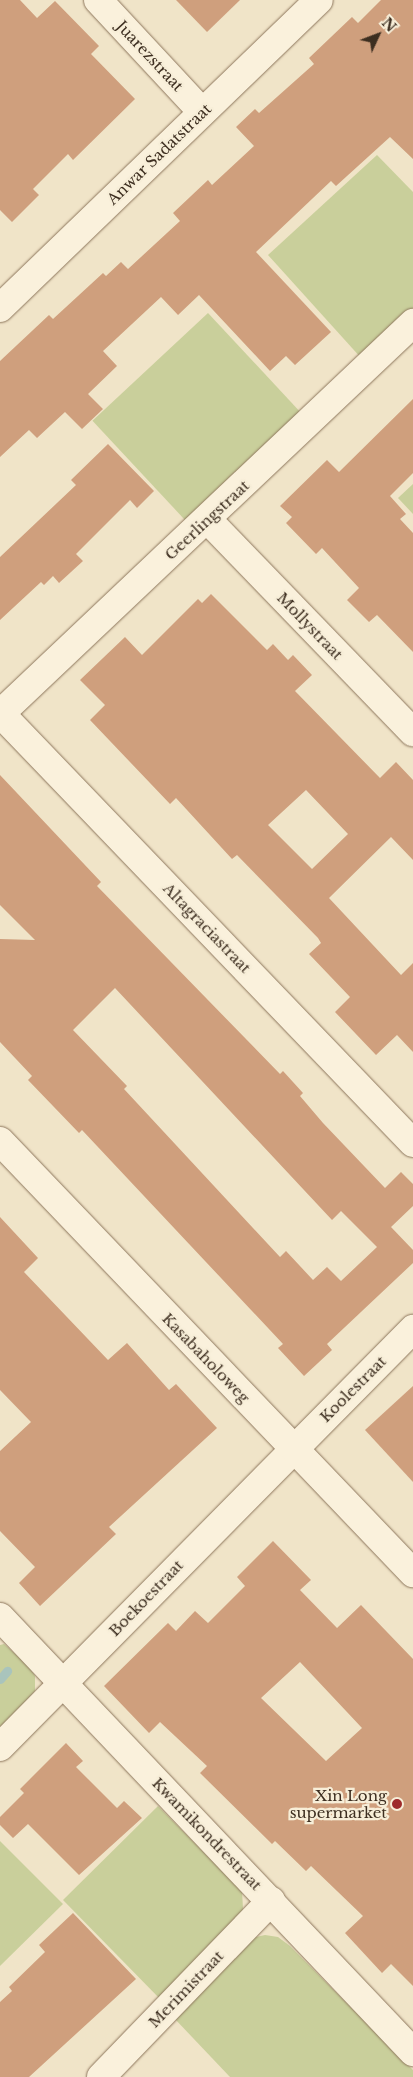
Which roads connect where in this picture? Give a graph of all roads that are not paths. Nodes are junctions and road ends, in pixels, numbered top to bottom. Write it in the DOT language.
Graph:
graph roads {
  1 [pos="98,0"];
  2 [pos="319,0"];
  3 [pos="202,112"];
  4 [pos="1,305"];
  5 [pos="413,323"];
  6 [pos="208,520"];
  7 [pos="0,713"];
  8 [pos="413,732"];
  9 [pos="0,1141"];
  10 [pos="413,1143"];
  11 [pos="413,1329"];
  12 [pos="292,1448"];
  13 [pos="413,1573"];
  14 [pos="0,1617"];
  15 [pos="62,1683"];
  16 [pos="0,1747"];
  17 [pos="270,1901"];
  18 [pos="413,2052"];
  19 [pos="101,2077"];
  1 -- 3 [label="street, Juarezstraat"];
  2 -- 3 [label="street, Anwar Sadatstraat"];
  3 -- 4 [label="street, Anwar Sadatstraat"];
  5 -- 6 [label="street, Geerlingstraat"];
  6 -- 7 [label="street, Geerlingstraat"];
  6 -- 8 [label="street, Mollystraat"];
  7 -- 10 [label="street, Altagraciastraat"];
  9 -- 12 [label="street, Kasabaholoweg"];
  11 -- 12 [label="street, Koolestraat"];
  12 -- 13 [label="street, Kasabaholoweg"];
  12 -- 15 [label="street, Boekoestraat"];
  14 -- 15 [label="street, Kwamikondrestraat"];
  15 -- 16 [label="street, Boekoestraat"];
  15 -- 17 [label="street, Kwamikondrestraat"];
  17 -- 18 [label="street, Kwamikondrestraat"];
  17 -- 19 [label="street, Merimistraat"];
}
